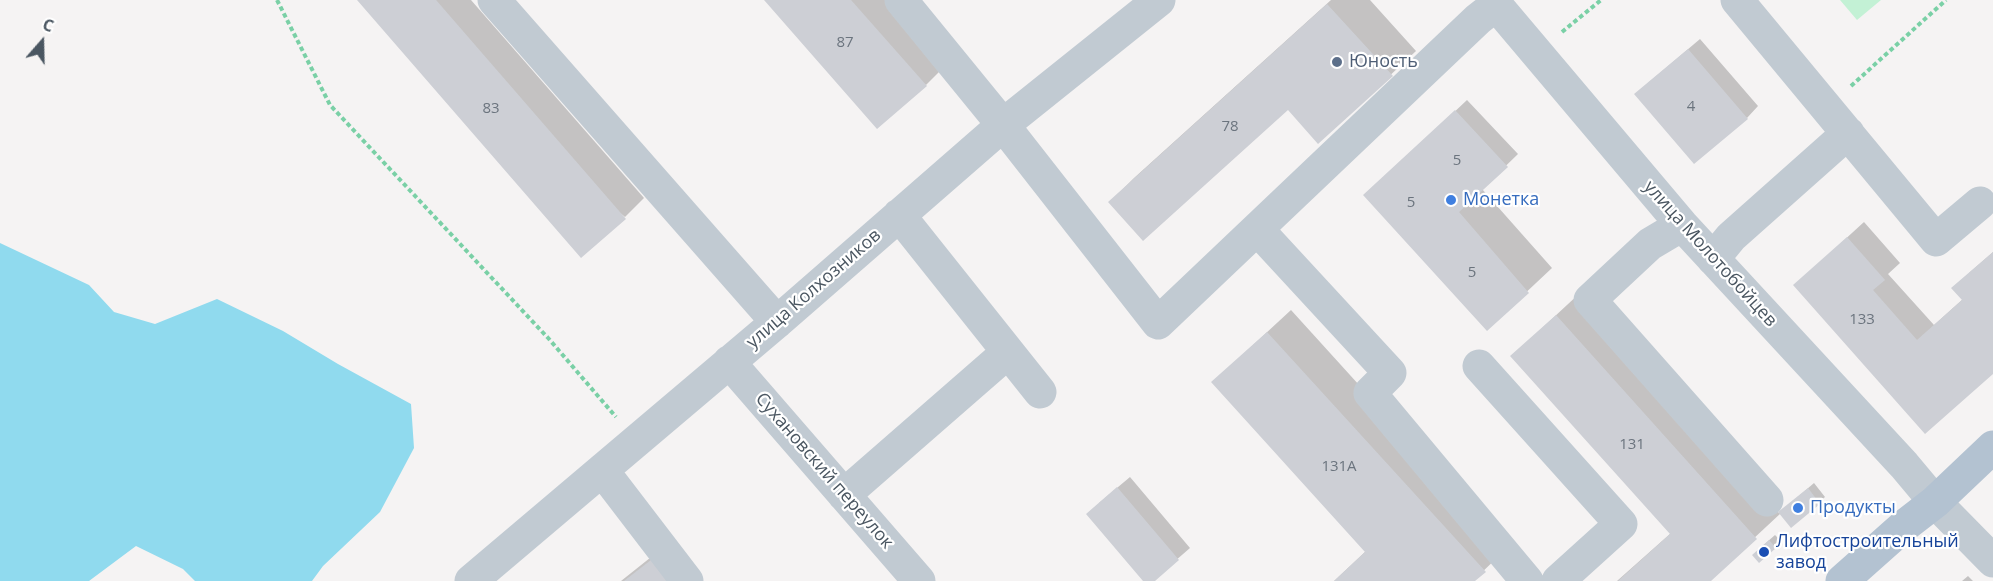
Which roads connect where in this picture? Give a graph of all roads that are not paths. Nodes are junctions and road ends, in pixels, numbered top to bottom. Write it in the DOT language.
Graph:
graph roads {
  1 [pos="494,0"];
  2 [pos="901,0"];
  3 [pos="1159,0"];
  4 [pos="1737,0"];
  5 [pos="1494,3"];
  6 [pos="1003,125"];
  7 [pos="1848,133"];
  8 [pos="1980,203"];
  9 [pos="899,215"];
  10 [pos="1682,225"];
  11 [pos="1257,229"];
  12 [pos="1713,259"];
  13 [pos="777,322"];
  14 [pos="1008,352"];
  15 [pos="729,362"];
  16 [pos="1479,366"];
  17 [pos="1040,392"];
  18 [pos="1993,447"];
  19 [pos="602,470"];
  20 [pos="844,495"];
  21 [pos="1767,500"];
  22 [pos="1935,502"];
  23 [pos="1993,561"];
  24 [pos="471,581"];
  25 [pos="687,581"];
  26 [pos="919,581"];
  27 [pos="1527,581"];
  28 [pos="1558,581"];
  29 [pos="1842,581"];
  1 -- 13 [label="street"];
  2 -- 6 [label="street"];
  3 -- 6 [label="street, улица Колхозников"];
  4 -- 7 [label="street"];
  5 -- 10 [label="street, улица Молотобойцев"];
  5 -- 11 [label="street"];
  6 -- 9 [label="street, улица Колхозников"];
  6 -- 11 [label="street"];
  7 -- 8 [label="street"];
  7 -- 12 [label="street"];
  9 -- 13 [label="street, улица Колхозников"];
  9 -- 14 [label="street"];
  10 -- 12 [label="street, улица Молотобойцев"];
  10 -- 21 [label="street"];
  11 -- 27 [label="street"];
  12 -- 22 [label="street, улица Молотобойцев"];
  13 -- 15 [label="street, улица Колхозников"];
  14 -- 17 [label="street"];
  14 -- 20 [label="street"];
  15 -- 19 [label="street, улица Колхозников"];
  15 -- 20 [label="street, Сухановский переулок"];
  16 -- 28 [label="street"];
  18 -- 22 [label="main road"];
  19 -- 24 [label="street, улица Колхозников"];
  19 -- 25 [label="street"];
  20 -- 26 [label="street, Сухановский переулок"];
  22 -- 23 [label="street, улица Молотобойцев"];
  22 -- 29 [label="main road"];
}
